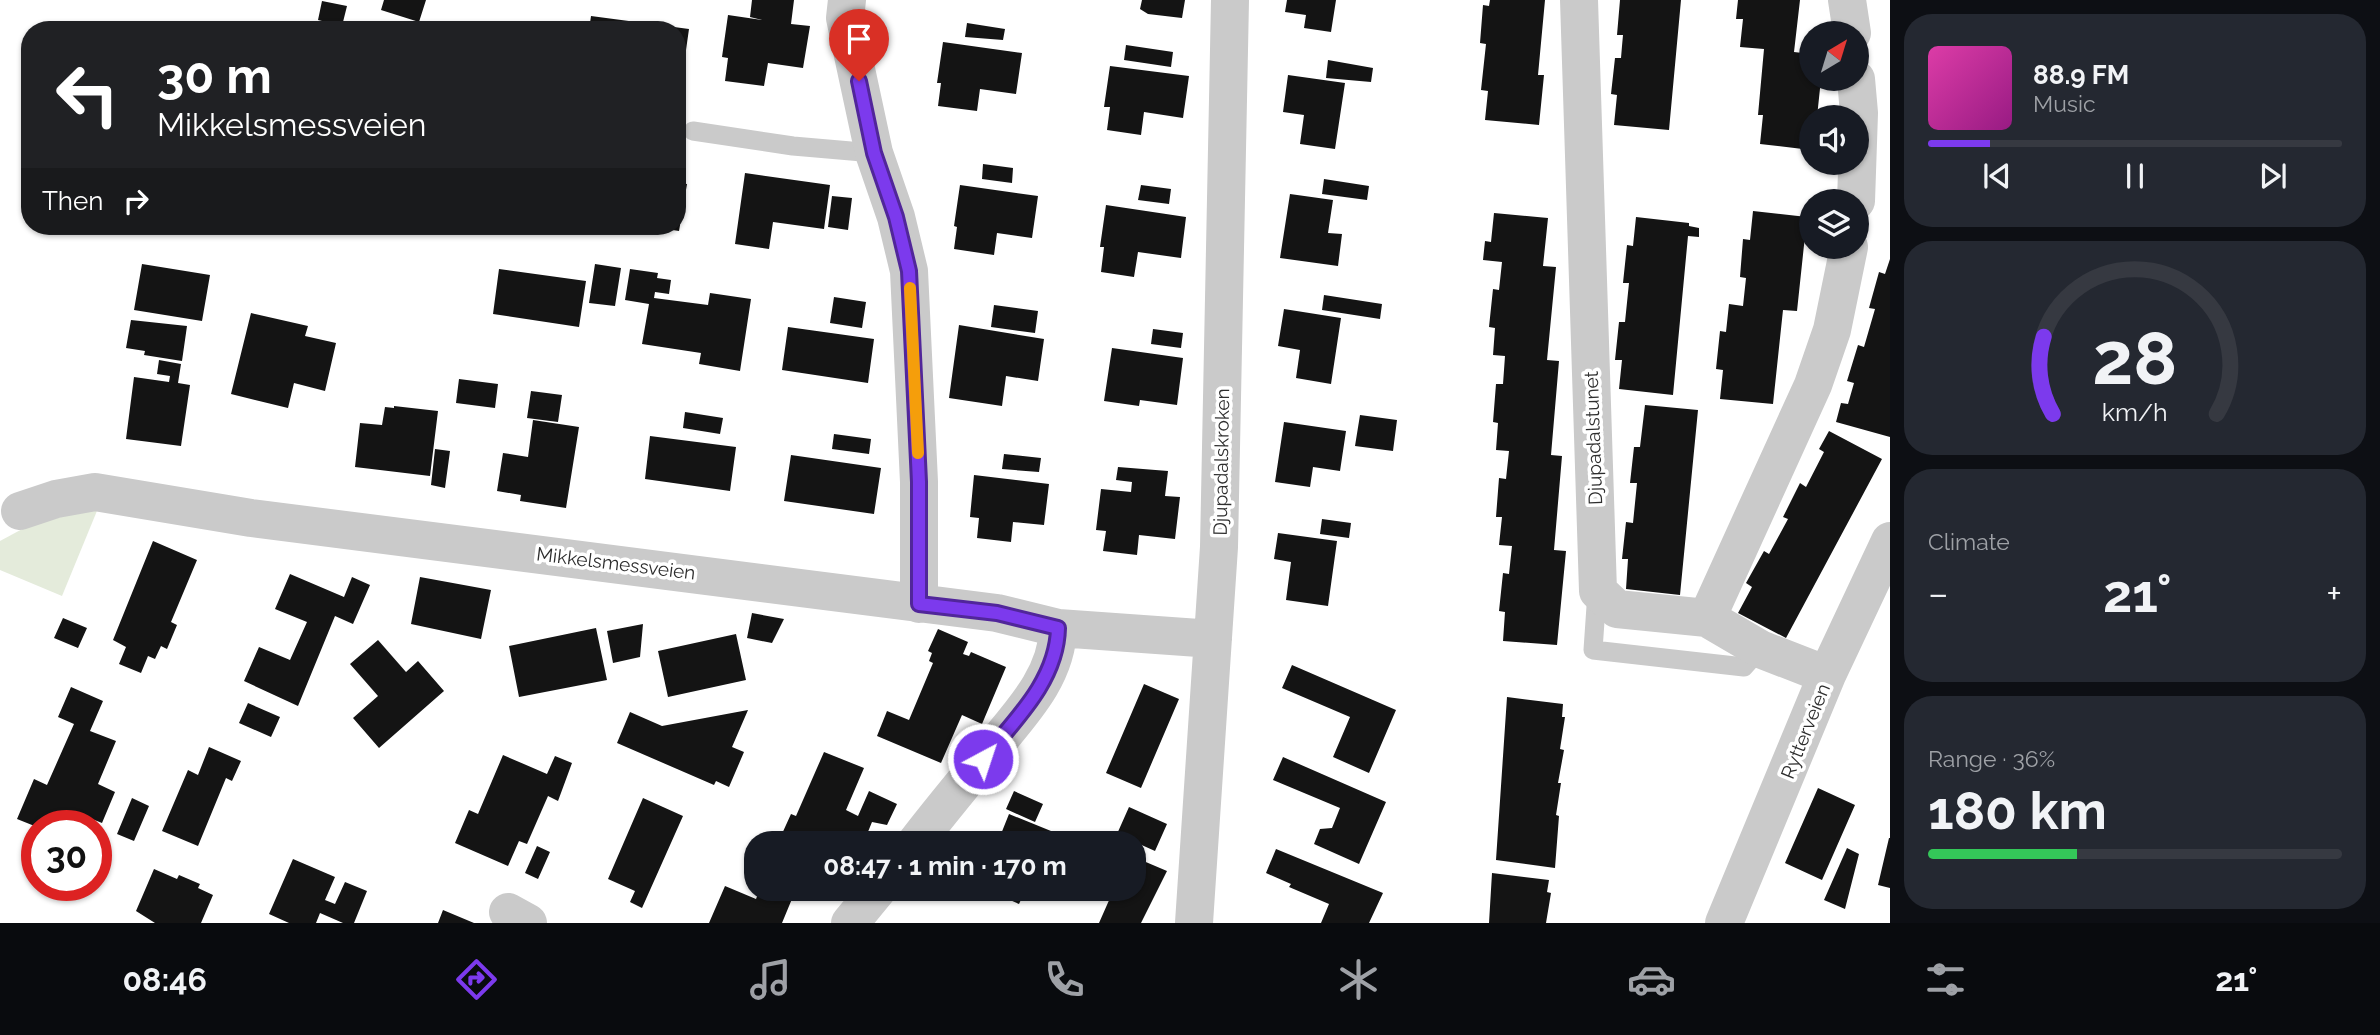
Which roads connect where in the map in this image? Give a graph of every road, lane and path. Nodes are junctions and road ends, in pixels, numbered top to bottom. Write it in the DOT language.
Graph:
graph roads {
  1 [pos="847,0"];
  2 [pos="1230,0"];
  3 [pos="1579,0"];
  4 [pos="1847,0"];
  5 [pos="1850,21"];
  6 [pos="1857,91"];
  7 [pos="693,131"];
  8 [pos="874,153"];
  9 [pos="1856,189"];
  10 [pos="1847,259"];
  11 [pos="20,511"];
  12 [pos="1890,541"];
  13 [pos="1598,591"];
  14 [pos="919,604"];
  15 [pos="1707,618"];
  16 [pos="1058,628"];
  17 [pos="1213,639"];
  18 [pos="1760,649"];
  19 [pos="1827,676"];
  20 [pos="926,831"];
  21 [pos="868,901"];
  22 [pos="850,923"];
  23 [pos="1194,923"];
  24 [pos="1724,923"];
  1 -- 8 [label="street"];
  2 -- 17 [label="street, Djupadalskroken"];
  3 -- 13 [label="street, Djupadalstunet"];
  4 -- 5 [label="street"];
  6 -- 9 [label="street"];
  7 -- 8 [label="lane"];
  8 -- 14 [label="street"];
  10 -- 15 [label="street"];
  11 -- 14 [label="street, Mikkelsmessveien"];
  12 -- 19 [label="street, Rytterveien"];
  13 -- 15 [label="street"];
  13 -- 18 [label="lane"];
  14 -- 16 [label="street, Mikkelsmessveien"];
  15 -- 18 [label="street"];
  16 -- 17 [label="street, Mikkelsmessveien"];
  16 -- 20 [label="street"];
  17 -- 23 [label="street, Djupadalskroken"];
  18 -- 19 [label="street"];
  19 -- 24 [label="street, Rytterveien"];
  21 -- 22 [label="street"];
}
